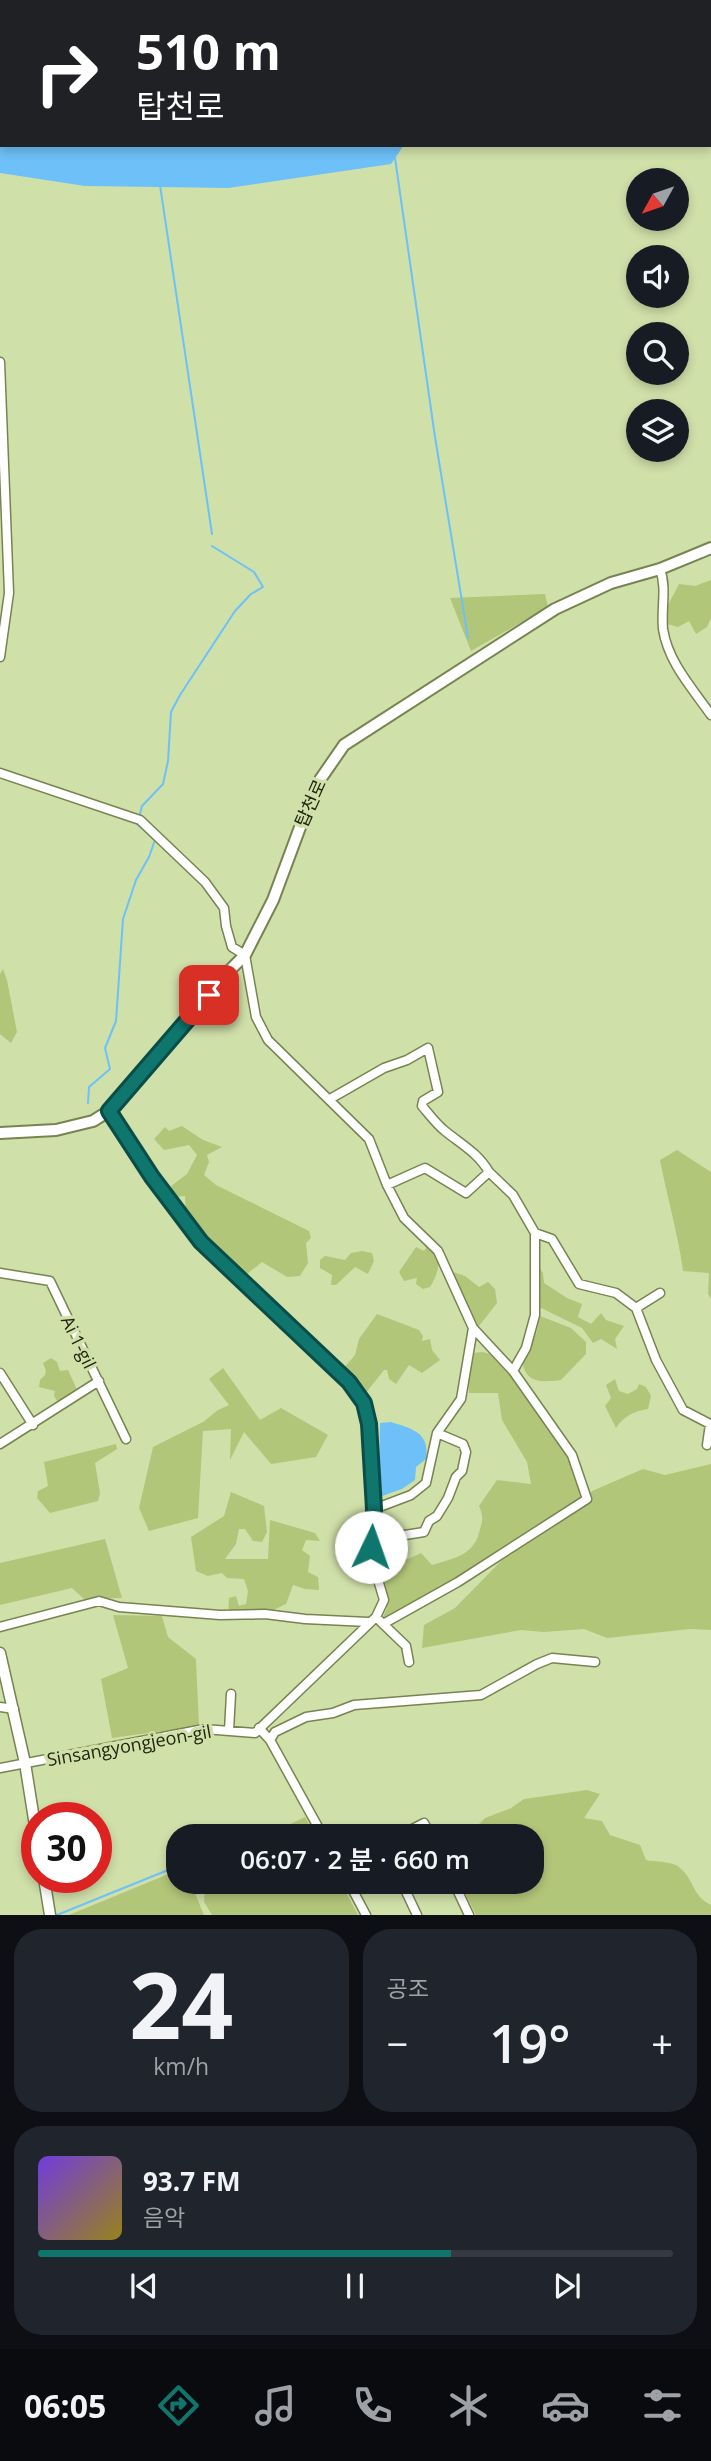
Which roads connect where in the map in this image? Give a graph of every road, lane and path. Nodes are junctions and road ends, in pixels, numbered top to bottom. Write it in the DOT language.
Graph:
graph roads {
  1 [pos="0,362"];
  2 [pos="711,548"];
  3 [pos="660,569"];
  4 [pos="0,657"];
  5 [pos="711,715"];
  6 [pos="0,773"];
  7 [pos="245,955"];
  8 [pos="330,1098"];
  9 [pos="109,1111"];
  10 [pos="0,1133"];
  11 [pos="489,1172"];
  12 [pos="387,1185"];
  13 [pos="535,1233"];
  14 [pos="0,1273"];
  15 [pos="660,1293"];
  16 [pos="636,1308"];
  17 [pos="473,1328"];
  18 [pos="513,1371"];
  19 [pos="0,1373"];
  20 [pos="99,1381"];
  21 [pos="33,1425"];
  22 [pos="437,1433"];
  23 [pos="126,1439"];
  24 [pos="0,1444"];
  25 [pos="707,1445"];
  26 [pos="374,1509"];
  27 [pos="371,1531"];
  28 [pos="372,1620"];
  29 [pos="383,1624"];
  30 [pos="0,1627"];
  31 [pos="0,1653"];
  32 [pos="409,1662"];
  33 [pos="595,1662"];
  34 [pos="231,1694"];
  35 [pos="0,1707"];
  36 [pos="14,1709"];
  37 [pos="259,1728"];
  38 [pos="229,1731"];
  39 [pos="270,1741"];
  40 [pos="26,1763"];
  41 [pos="0,1768"];
  42 [pos="32,1802"];
  43 [pos="316,1824"];
  44 [pos="46,1893"];
  45 [pos="355,1894"];
  46 [pos="407,1894"];
  47 [pos="459,1894"];
  48 [pos="50,1915"];
  49 [pos="366,1915"];
  50 [pos="417,1915"];
  51 [pos="469,1915"];
  1 -- 4 [label="street"];
  2 -- 3 [label="main road, 탑천로"];
  3 -- 5 [label="street"];
  3 -- 7 [label="main road, 탑천로"];
  6 -- 7 [label="street"];
  7 -- 8 [label="street"];
  7 -- 9 [label="main road, 탑천로"];
  8 -- 11 [label="street"];
  8 -- 12 [label="street"];
  9 -- 10 [label="main road, 탑천로"];
  9 -- 26 [label="street"];
  11 -- 12 [label="street"];
  11 -- 13 [label="street"];
  12 -- 17 [label="street"];
  13 -- 16 [label="street"];
  13 -- 18 [label="street"];
  14 -- 20 [label="street, Ai 1-gil"];
  15 -- 16 [label="street"];
  16 -- 25 [label="street"];
  17 -- 18 [label="street"];
  17 -- 22 [label="street"];
  18 -- 29 [label="street"];
  19 -- 21 [label="street"];
  20 -- 21 [label="street, Ai 1-gil"];
  20 -- 23 [label="street"];
  21 -- 24 [label="street, Ai 1-gil"];
  22 -- 26 [label="street"];
  22 -- 27 [label="street"];
  26 -- 27 [label="street"];
  27 -- 28 [label="street"];
  28 -- 29 [label="street"];
  28 -- 30 [label="street"];
  28 -- 37 [label="street"];
  29 -- 32 [label="street"];
  31 -- 36 [label="street"];
  33 -- 39 [label="street"];
  34 -- 38 [label="street"];
  35 -- 36 [label="street"];
  36 -- 40 [label="street"];
  37 -- 38 [label="street, Sinsangyongjeon-gil"];
  37 -- 39 [label="street"];
  38 -- 40 [label="street, Sinsangyongjeon-gil"];
  39 -- 43 [label="street"];
  40 -- 41 [label="street, Sinsangyongjeon-gil"];
  40 -- 42 [label="street"];
  44 -- 48 [label="street"];
  45 -- 49 [label="street"];
  46 -- 50 [label="street"];
  47 -- 51 [label="street"];
}
